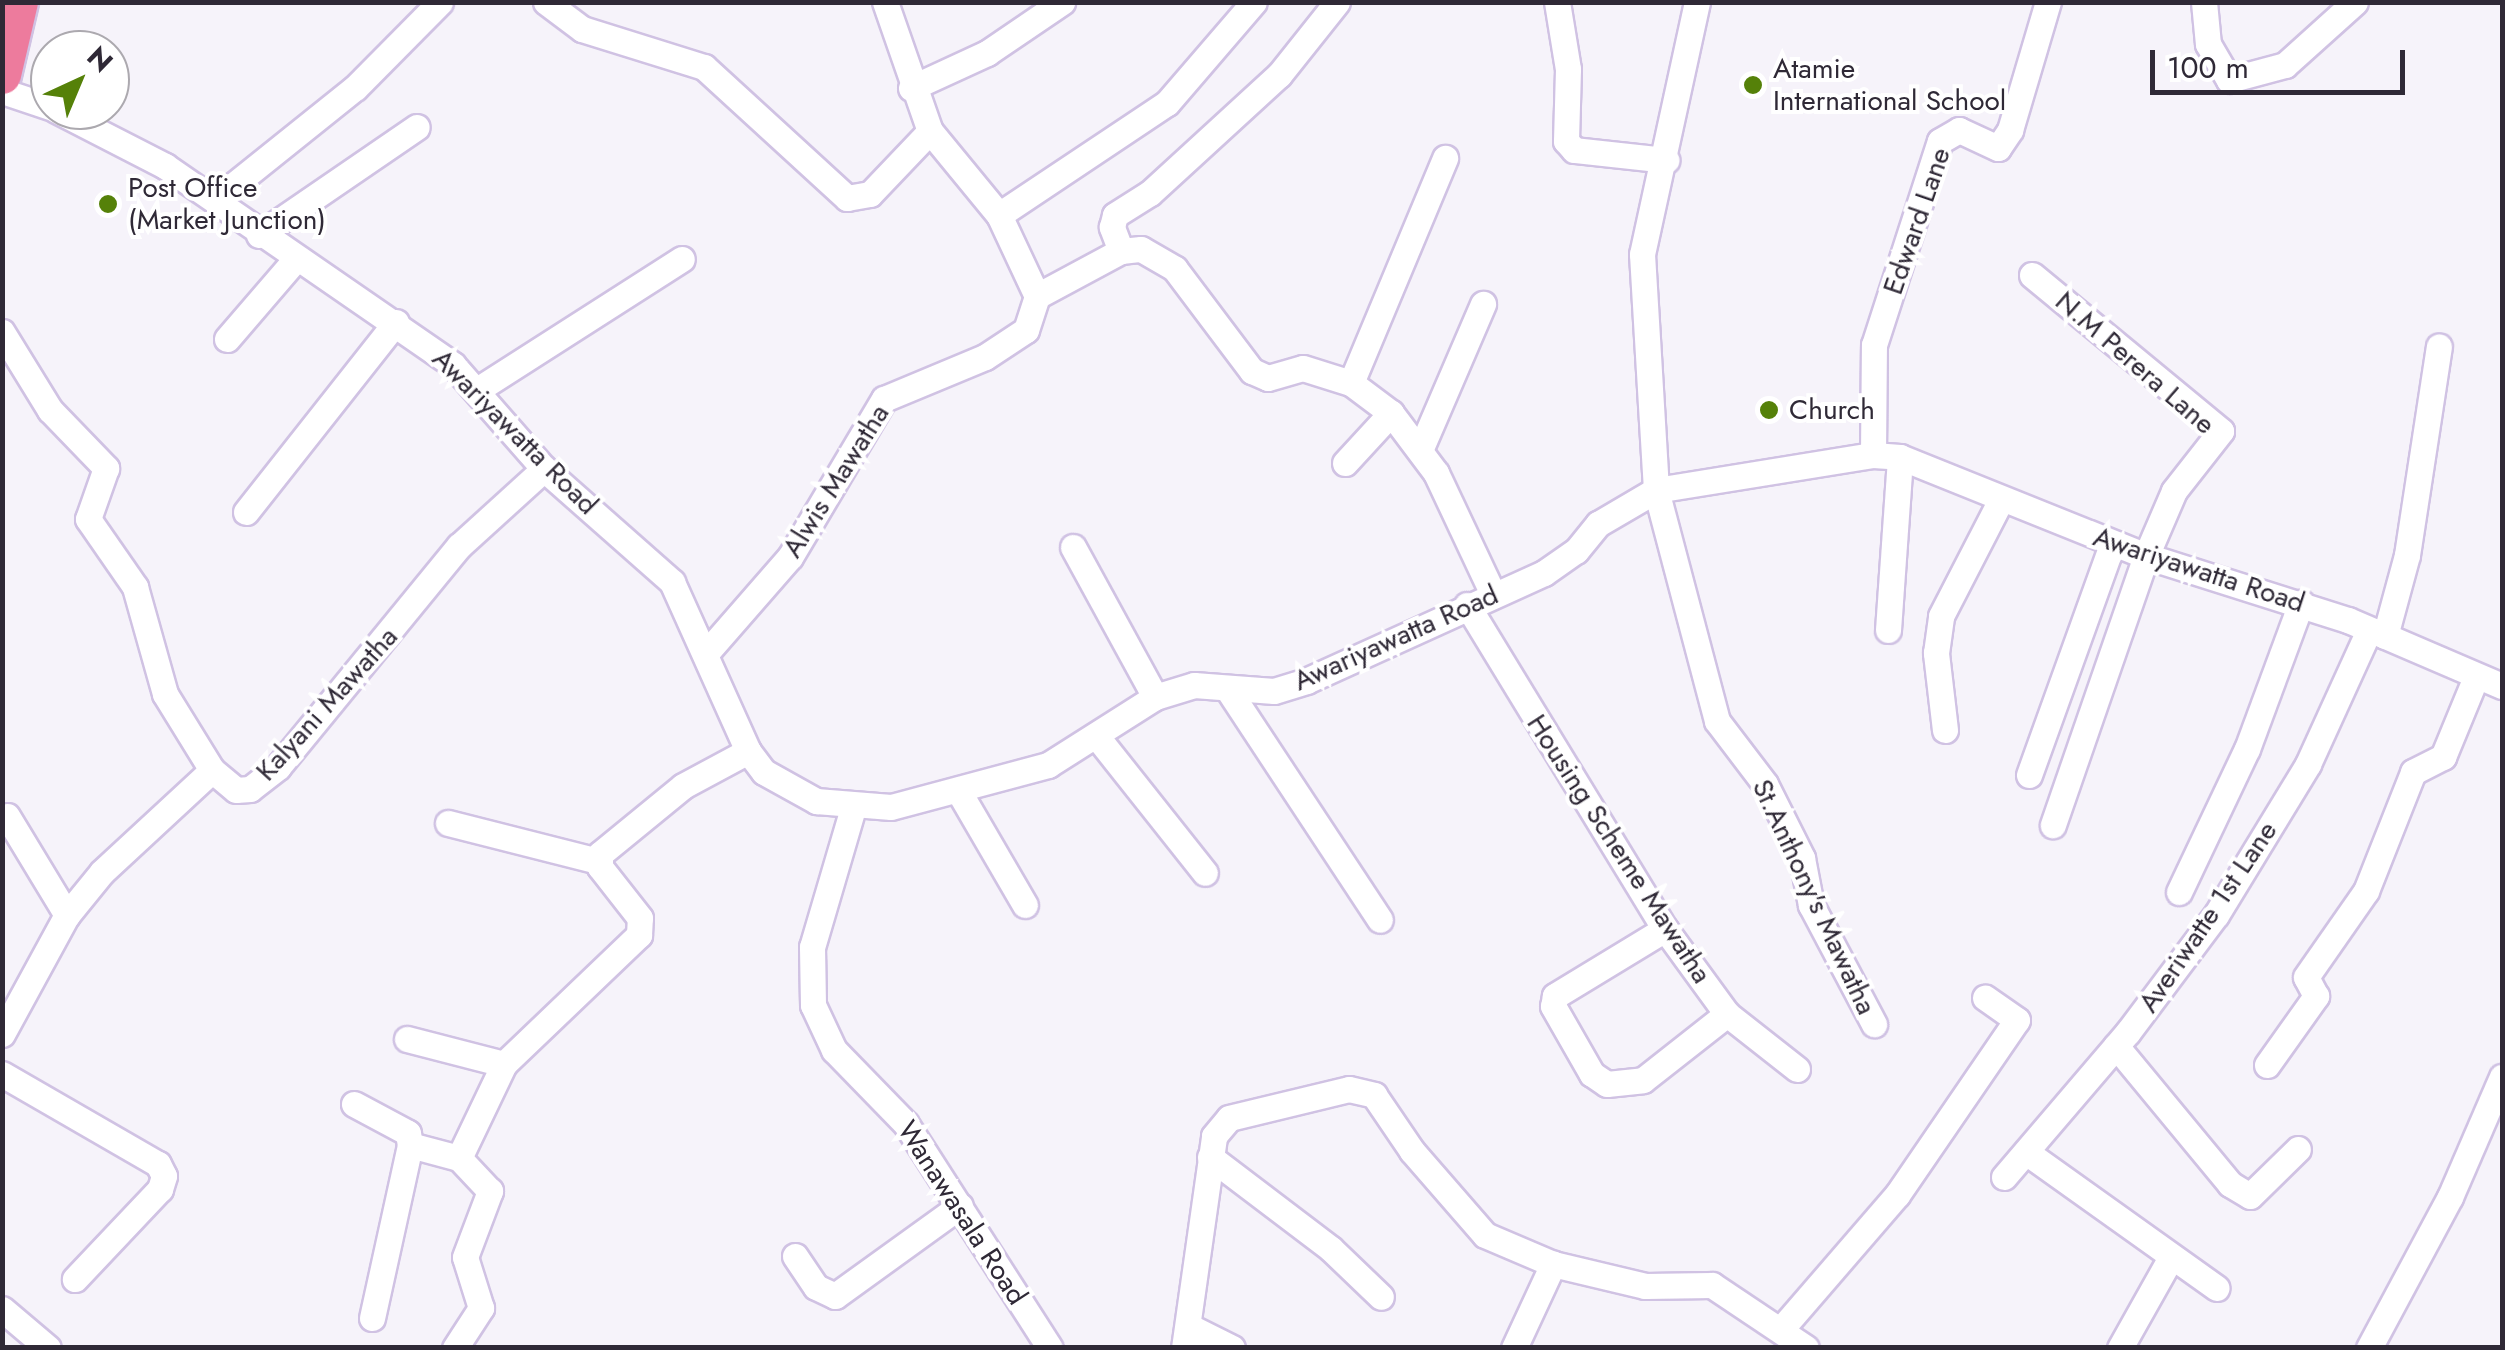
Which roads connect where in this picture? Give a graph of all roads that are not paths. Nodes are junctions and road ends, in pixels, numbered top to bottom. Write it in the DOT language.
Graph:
graph roads {
  1 [pos="19,2"];
  2 [pos="440,2"];
  3 [pos="546,2"];
  4 [pos="885,2"];
  5 [pos="1062,2"];
  6 [pos="1254,2"];
  7 [pos="1336,2"];
  8 [pos="1558,2"];
  9 [pos="1697,2"];
  10 [pos="2048,2"];
  11 [pos="2204,2"];
  12 [pos="2355,2"];
  13 [pos="2,74"];
  14 [pos="911,88"];
  15 [pos="2,91"];
  16 [pos="30,101"];
  17 [pos="417,128"];
  18 [pos="90,130"];
  19 [pos="930,131"];
  20 [pos="1445,158"];
  21 [pos="1666,160"];
  22 [pos="215,200"];
  23 [pos="999,215"];
  24 [pos="259,235"];
  25 [pos="1121,251"];
  26 [pos="682,259"];
  27 [pos="295,260"];
  28 [pos="2032,274"];
  29 [pos="1037,296"];
  30 [pos="1483,304"];
  31 [pos="396,322"];
  32 [pos="2,332"];
  33 [pos="226,339"];
  34 [pos="2439,346"];
  35 [pos="1351,383"];
  36 [pos="478,390"];
  37 [pos="1390,414"];
  38 [pos="1421,448"];
  39 [pos="1873,455"];
  40 [pos="1900,457"];
  41 [pos="1345,463"];
  42 [pos="544,469"];
  43 [pos="1656,490"];
  44 [pos="2002,500"];
  45 [pos="246,512"];
  46 [pos="2112,544"];
  47 [pos="1072,547"];
  48 [pos="2146,556"];
  49 [pos="1493,594"];
  50 [pos="2301,604"];
  51 [pos="1467,605"];
  52 [pos="1888,630"];
  53 [pos="2377,633"];
  54 [pos="707,652"];
  55 [pos="2476,677"];
  56 [pos="2502,686"];
  57 [pos="1228,691"];
  58 [pos="1155,697"];
  59 [pos="1946,730"];
  60 [pos="1098,738"];
  61 [pos="748,751"];
  62 [pos="212,770"];
  63 [pos="2028,775"];
  64 [pos="958,790"];
  65 [pos="852,808"];
  66 [pos="7,816"];
  67 [pos="448,823"];
  68 [pos="2053,825"];
  69 [pos="598,861"];
  70 [pos="1205,873"];
  71 [pos="2180,892"];
  72 [pos="1025,906"];
  73 [pos="67,914"];
  74 [pos="1380,920"];
  75 [pos="1665,928"];
  76 [pos="1985,998"];
  77 [pos="1727,1014"];
  78 [pos="1874,1024"];
  79 [pos="2,1034"];
  80 [pos="407,1039"];
  81 [pos="2116,1046"];
  82 [pos="504,1064"];
  83 [pos="2266,1065"];
  84 [pos="1798,1069"];
  85 [pos="2,1074"];
  86 [pos="2502,1076"];
  87 [pos="354,1104"];
  88 [pos="410,1146"];
  89 [pos="2298,1150"];
  90 [pos="2026,1152"];
  91 [pos="1210,1157"];
  92 [pos="459,1158"];
  93 [pos="2004,1177"];
  94 [pos="960,1206"];
  95 [pos="795,1256"];
  96 [pos="2170,1257"];
  97 [pos="1553,1264"];
  98 [pos="75,1279"];
  99 [pos="2217,1288"];
  100 [pos="1380,1297"];
  101 [pos="2,1310"];
  102 [pos="372,1318"];
  103 [pos="1782,1328"];
  104 [pos="1187,1337"];
  105 [pos="48,1348"];
  106 [pos="455,1348"];
  107 [pos="1050,1348"];
  108 [pos="1232,1348"];
  109 [pos="1514,1348"];
  110 [pos="1806,1348"];
  111 [pos="2120,1348"];
  112 [pos="2369,1348"];
  1 -- 13 [label="highway"];
  2 -- 22 [label="street"];
  3 -- 19 [label="street"];
  4 -- 14 [label="street"];
  5 -- 14 [label="street"];
  6 -- 23 [label="street"];
  7 -- 25 [label="street"];
  8 -- 21 [label="street"];
  9 -- 21 [label="street, St.Anthony's Mawatha"];
  10 -- 39 [label="street, Edward Lane"];
  11 -- 12 [label="street"];
  14 -- 19 [label="street"];
  15 -- 16 [label="street, Awariyawatta Road"];
  17 -- 24 [label="street"];
  18 -- 22 [label="street, Awariyawatta Road"];
  19 -- 23 [label="street"];
  20 -- 35 [label="street"];
  21 -- 43 [label="street, St.Anthony's Mawatha"];
  22 -- 24 [label="street, Awariyawatta Road"];
  23 -- 29 [label="street"];
  24 -- 27 [label="street, Awariyawatta Road"];
  25 -- 29 [label="street"];
  25 -- 35 [label="street"];
  26 -- 36 [label="street"];
  27 -- 31 [label="street, Awariyawatta Road"];
  27 -- 33 [label="street"];
  28 -- 48 [label="street, N.M Perera Lane"];
  29 -- 54 [label="street, Alwis Mawatha"];
  30 -- 38 [label="street"];
  31 -- 36 [label="street, Awariyawatta Road"];
  31 -- 45 [label="street"];
  32 -- 62 [label="street"];
  34 -- 53 [label="street, Averiwatte 1st Lane"];
  35 -- 37 [label="street"];
  36 -- 42 [label="street, Awariyawatta Road"];
  37 -- 38 [label="street"];
  37 -- 41 [label="street"];
  38 -- 49 [label="street"];
  39 -- 40 [label="street, Awariyawatta Road"];
  39 -- 43 [label="street, Awariyawatta Road"];
  40 -- 44 [label="street, Awariyawatta Road"];
  40 -- 52 [label="street"];
  42 -- 54 [label="street, Awariyawatta Road"];
  42 -- 62 [label="street, Kalyani Mawatha"];
  43 -- 49 [label="street, Awariyawatta Road"];
  43 -- 78 [label="street, St.Anthony's Mawatha"];
  44 -- 46 [label="street, Awariyawatta Road"];
  44 -- 59 [label="street"];
  46 -- 48 [label="street, Awariyawatta Road"];
  46 -- 63 [label="street"];
  47 -- 58 [label="street"];
  48 -- 50 [label="street, Awariyawatta Road"];
  48 -- 68 [label="street"];
  49 -- 51 [label="street, Awariyawatta Road"];
  50 -- 53 [label="street, Awariyawatta Road"];
  50 -- 71 [label="street"];
  51 -- 57 [label="street, Awariyawatta Road"];
  51 -- 75 [label="street, Housing Scheme Mawatha"];
  53 -- 55 [label="street, Awariyawatta Road"];
  53 -- 81 [label="street, Averiwatte 1st Lane"];
  54 -- 61 [label="street, Awariyawatta Road"];
  55 -- 56 [label="street, Awariyawatta Road"];
  55 -- 83 [label="street"];
  57 -- 58 [label="street, Awariyawatta Road"];
  57 -- 74 [label="street"];
  58 -- 60 [label="street, Awariyawatta Road"];
  60 -- 64 [label="street, Awariyawatta Road"];
  60 -- 70 [label="street"];
  61 -- 65 [label="street, Awariyawatta Road"];
  61 -- 69 [label="street"];
  62 -- 73 [label="street, Kalyani Mawatha"];
  64 -- 65 [label="street, Awariyawatta Road"];
  64 -- 72 [label="street"];
  65 -- 94 [label="street, Wanawasala Road"];
  66 -- 73 [label="street"];
  67 -- 69 [label="street"];
  69 -- 82 [label="street"];
  73 -- 79 [label="street, Kalyani Mawatha"];
  75 -- 77 [label="street, Housing Scheme Mawatha"];
  75 -- 77 [label="street"];
  76 -- 103 [label="street"];
  77 -- 84 [label="street, Housing Scheme Mawatha"];
  80 -- 82 [label="street"];
  81 -- 89 [label="street"];
  81 -- 90 [label="street, Averiwatte 1st Lane"];
  82 -- 92 [label="street"];
  85 -- 98 [label="street"];
  86 -- 112 [label="street"];
  87 -- 88 [label="street"];
  88 -- 92 [label="street"];
  88 -- 102 [label="street"];
  90 -- 93 [label="street, Averiwatte 1st Lane"];
  90 -- 96 [label="street"];
  91 -- 97 [label="street"];
  91 -- 100 [label="street"];
  91 -- 104 [label="street"];
  92 -- 106 [label="street"];
  94 -- 95 [label="street"];
  94 -- 107 [label="street, Wanawasala Road"];
  96 -- 99 [label="street"];
  96 -- 111 [label="street"];
  97 -- 103 [label="street"];
  97 -- 109 [label="street"];
  101 -- 105 [label="street"];
  103 -- 110 [label="street"];
  104 -- 108 [label="street"];
}
